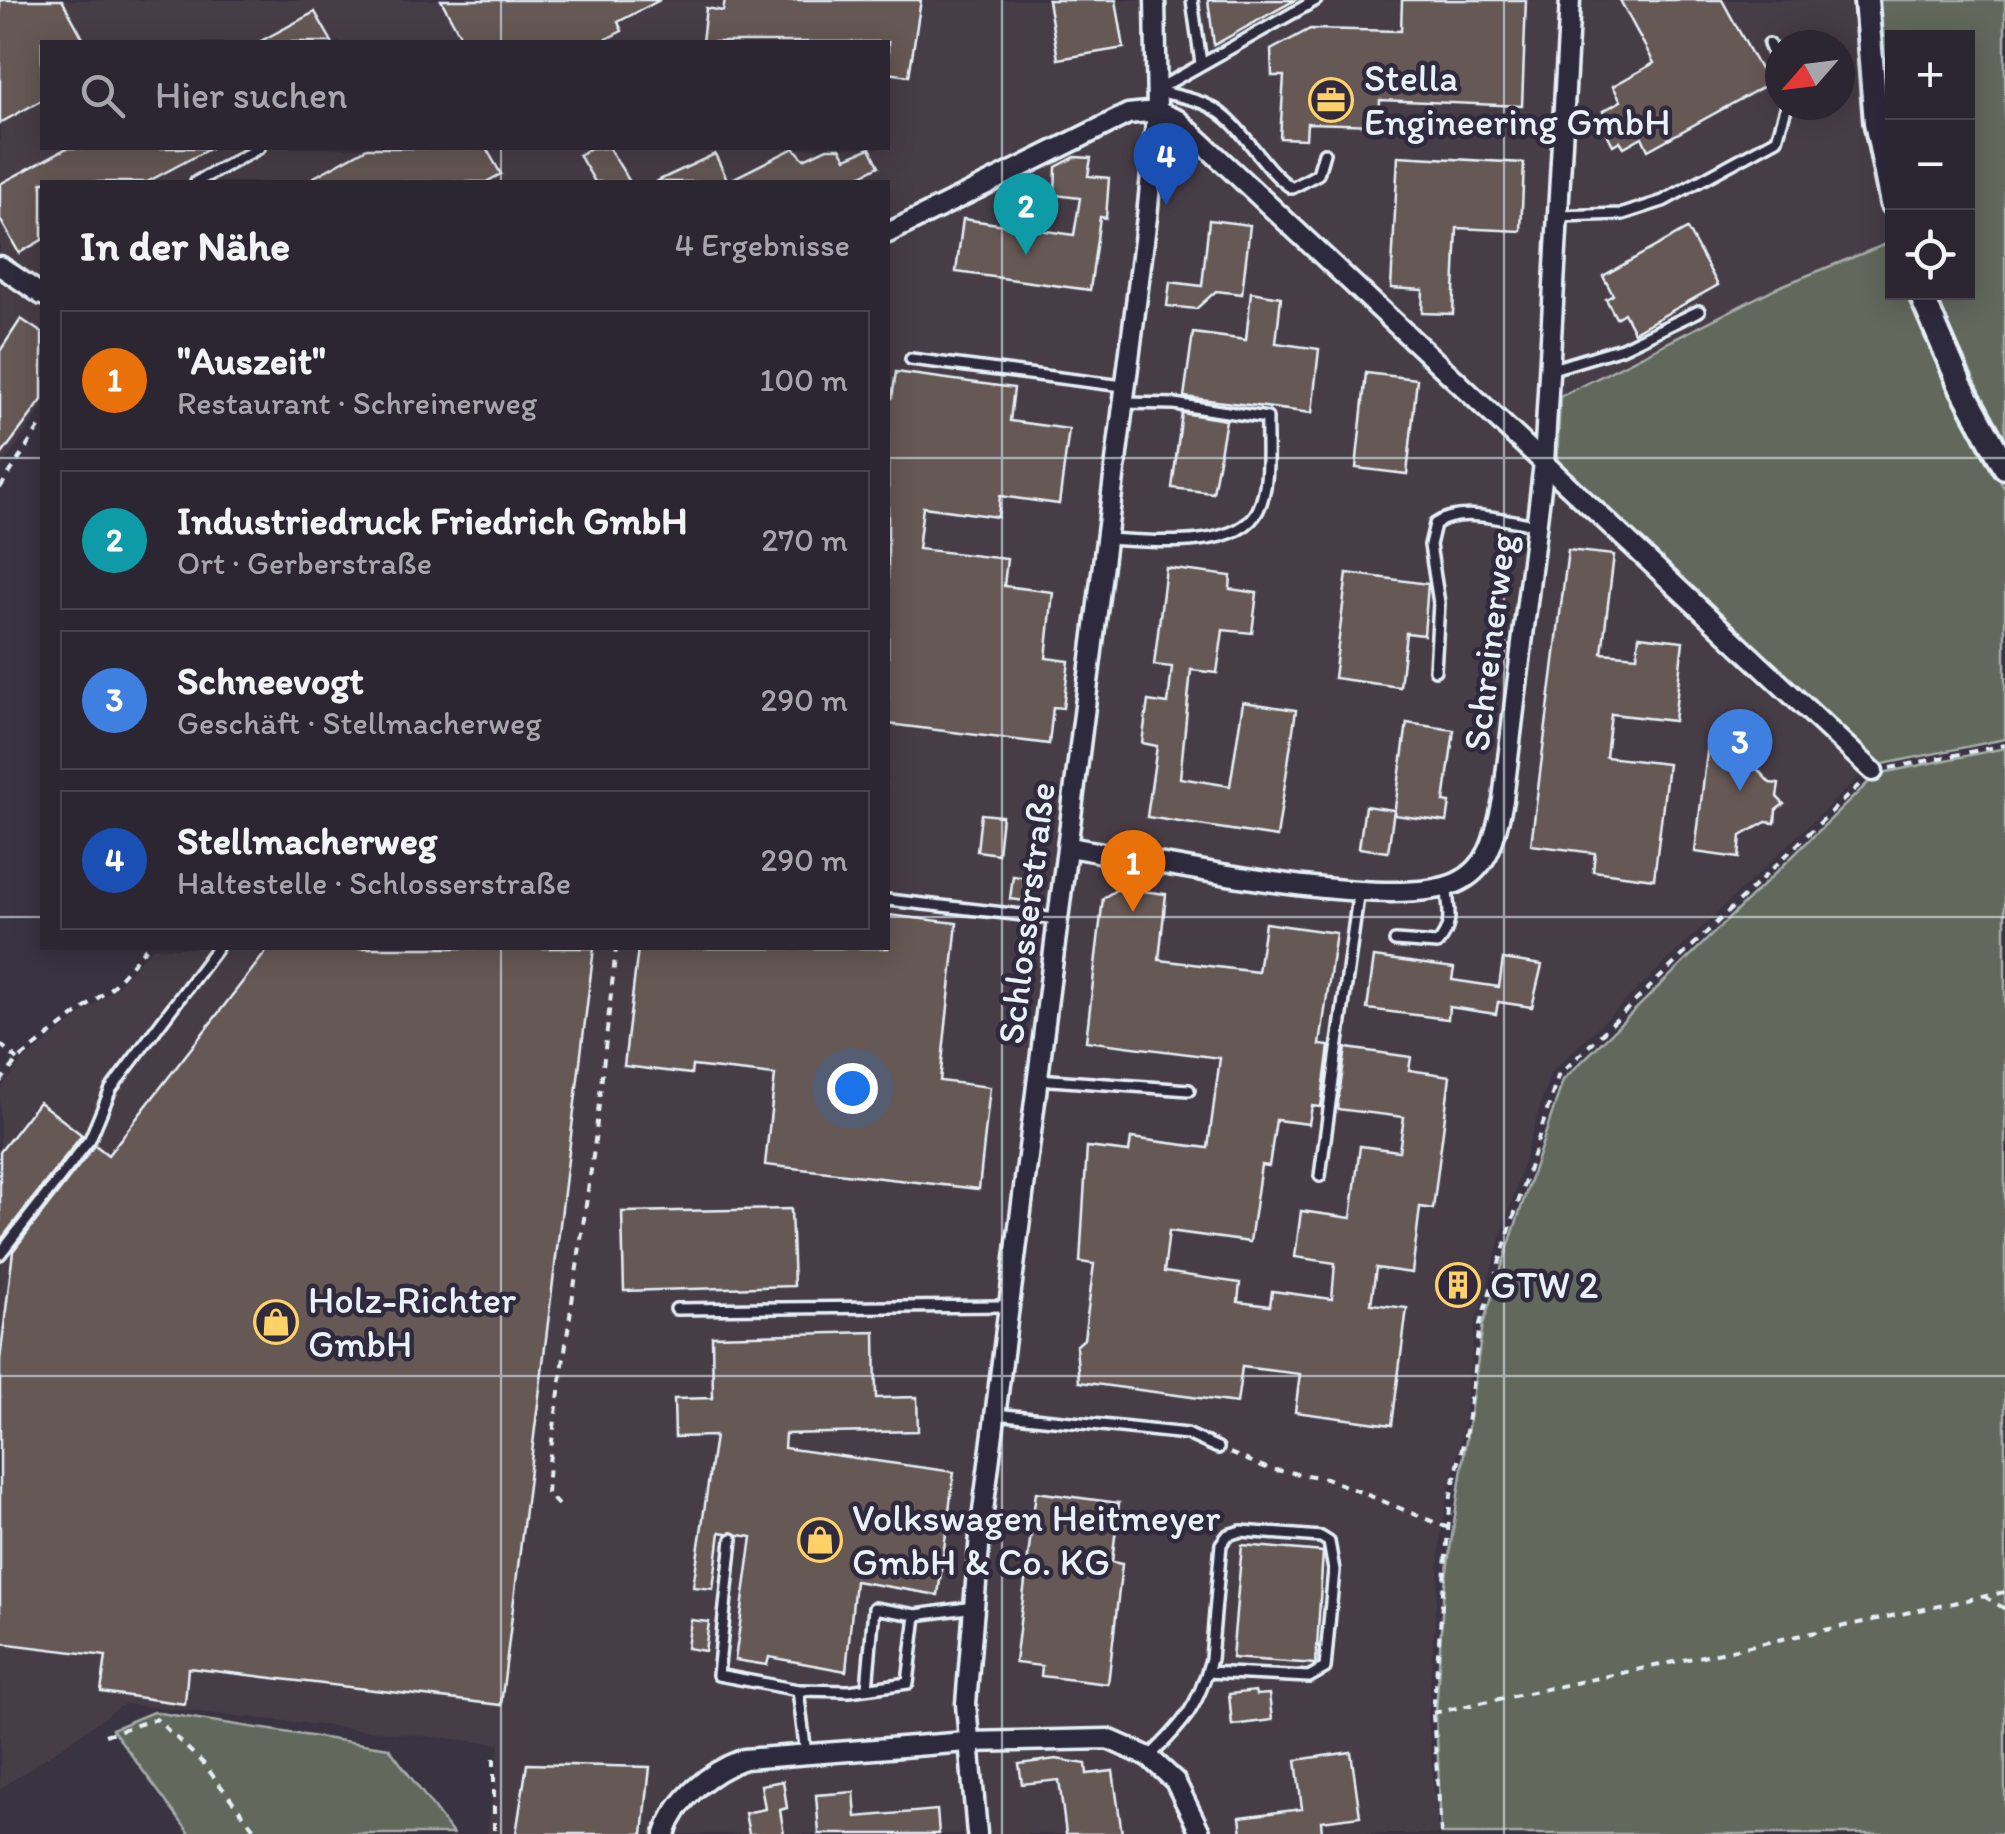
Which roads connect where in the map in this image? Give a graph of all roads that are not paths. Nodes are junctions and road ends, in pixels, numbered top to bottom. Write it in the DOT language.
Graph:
graph roads {
  1 [pos="1155,0"];
  2 [pos="1192,0"];
  3 [pos="1316,0"];
  4 [pos="1570,0"];
  5 [pos="1866,0"];
  6 [pos="1201,63"];
  7 [pos="1156,91"];
  8 [pos="1157,111"];
  9 [pos="1783,120"];
  10 [pos="255,150"];
  11 [pos="1324,154"];
  12 [pos="1885,168"];
  13 [pos="200,180"];
  14 [pos="1558,216"];
  15 [pos="890,232"];
  16 [pos="0,266"];
  17 [pos="40,289"];
  18 [pos="1923,300"];
  19 [pos="1699,311"];
  20 [pos="911,359"];
  21 [pos="1549,370"];
  22 [pos="1122,395"];
  23 [pos="1544,463"];
  24 [pos="2005,467"];
  25 [pos="1536,525"];
  26 [pos="1105,539"];
  27 [pos="1435,670"];
  28 [pos="1874,771"];
  29 [pos="1068,846"];
  30 [pos="1446,885"];
  31 [pos="1359,890"];
  32 [pos="890,900"];
  33 [pos="1058,920"];
  34 [pos="1395,941"];
  35 [pos="216,950"];
  36 [pos="1037,1080"];
  37 [pos="1189,1090"];
  38 [pos="1320,1176"];
  39 [pos="0,1254"];
  40 [pos="1007,1306"];
  41 [pos="676,1309"];
  42 [pos="992,1414"];
  43 [pos="1218,1448"];
  44 [pos="732,1539"];
  45 [pos="975,1607"];
  46 [pos="916,1615"];
  47 [pos="1207,1672"];
  48 [pos="867,1688"];
  49 [pos="798,1690"];
  50 [pos="966,1742"];
  51 [pos="806,1754"];
  52 [pos="1150,1757"];
  53 [pos="665,1834"];
  54 [pos="977,1834"];
  55 [pos="1202,1834"];
  1 -- 7 [label="street, Schlosserstraße"];
  2 -- 6 [label="lane"];
  3 -- 6 [label="lane"];
  4 -- 14 [label="street, Schreinerweg"];
  5 -- 12 [label="main road"];
  6 -- 7 [label="lane"];
  7 -- 8 [label="street, Schlosserstraße"];
  7 -- 11 [label="lane"];
  8 -- 15 [label="street"];
  8 -- 22 [label="street, Schlosserstraße"];
  8 -- 23 [label="street"];
  9 -- 14 [label="lane"];
  10 -- 13 [label="lane"];
  14 -- 21 [label="street, Schreinerweg"];
  16 -- 17 [label="street"];
  18 -- 24 [label="main road"];
  19 -- 21 [label="lane"];
  20 -- 22 [label="lane"];
  21 -- 23 [label="street, Schreinerweg"];
  22 -- 26 [label="street, Schlosserstraße"];
  22 -- 26 [label="lane"];
  23 -- 25 [label="street, Schreinerweg"];
  23 -- 28 [label="street"];
  25 -- 27 [label="lane"];
  25 -- 30 [label="street, Schreinerweg"];
  26 -- 29 [label="street, Schlosserstraße"];
  29 -- 31 [label="street, Schreinerweg"];
  29 -- 33 [label="street, Schlosserstraße"];
  30 -- 31 [label="street, Schreinerweg"];
  30 -- 34 [label="lane"];
  31 -- 38 [label="lane"];
  32 -- 33 [label="lane"];
  33 -- 36 [label="street, Schlosserstraße"];
  35 -- 39 [label="lane"];
  36 -- 37 [label="lane"];
  36 -- 40 [label="street, Schlosserstraße"];
  40 -- 41 [label="lane"];
  40 -- 42 [label="street, Schlosserstraße"];
  42 -- 43 [label="lane"];
  42 -- 45 [label="street, Schlosserstraße"];
  44 -- 49 [label="lane"];
  45 -- 46 [label="lane"];
  45 -- 50 [label="street, Schlosserstraße"];
  46 -- 48 [label="lane"];
  46 -- 48 [label="lane"];
  47 -- 47 [label="lane"];
  47 -- 52 [label="lane"];
  48 -- 49 [label="lane"];
  49 -- 51 [label="lane"];
  50 -- 51 [label="street"];
  50 -- 52 [label="street"];
  50 -- 54 [label="street, Schlosserstraße"];
  51 -- 53 [label="street"];
  52 -- 55 [label="street"];
}
